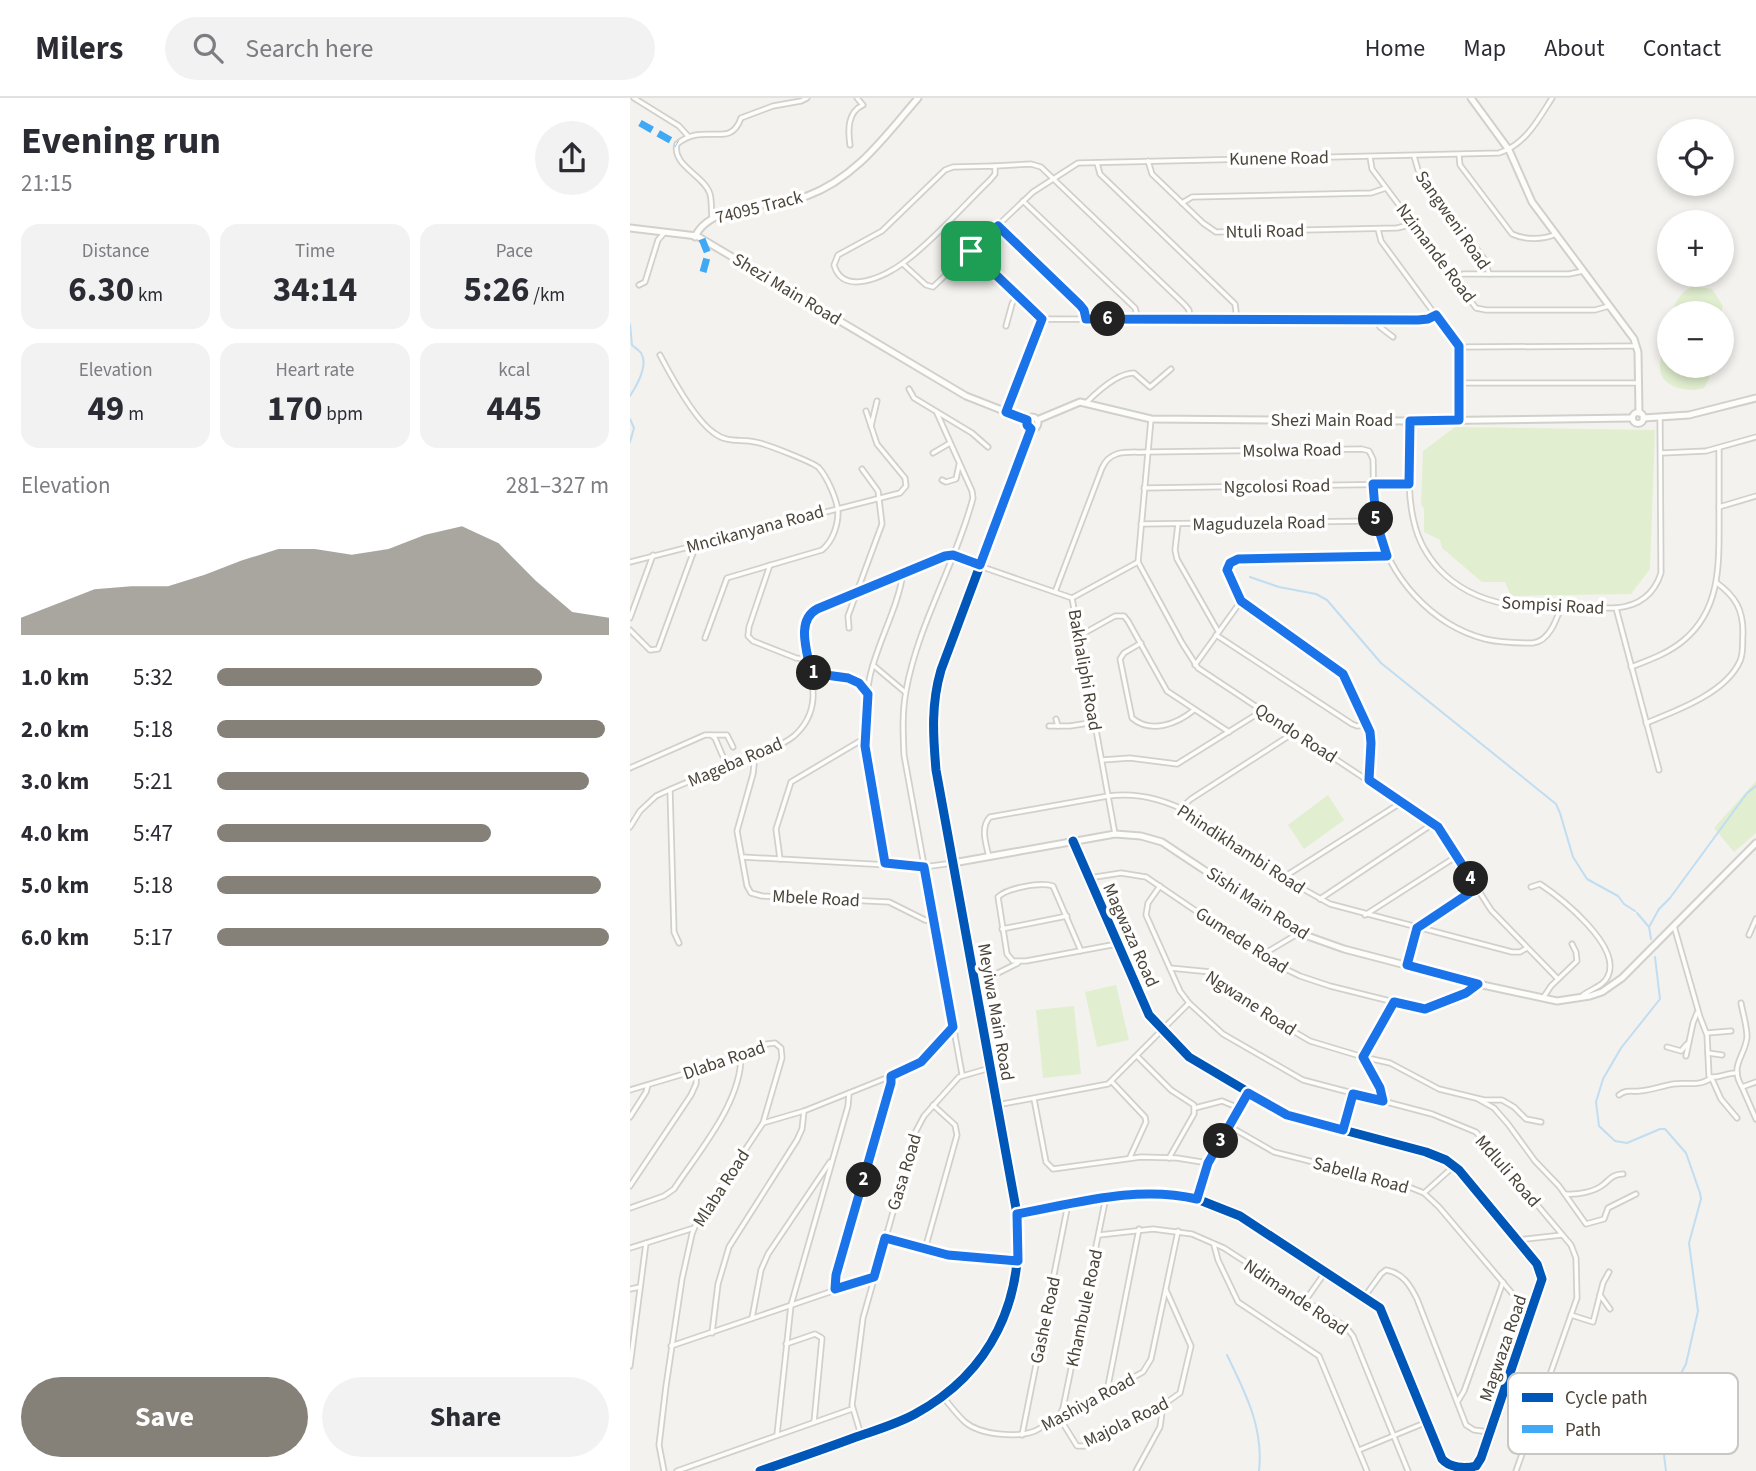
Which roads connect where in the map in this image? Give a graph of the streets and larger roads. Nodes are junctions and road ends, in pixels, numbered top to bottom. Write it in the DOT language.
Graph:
graph roads {
  1 [pos="634,98"];
  2 [pos="807,98"];
  3 [pos="857,98"];
  4 [pos="918,98"];
  5 [pos="1471,98"];
  6 [pos="1552,98"];
  7 [pos="688,136"];
  8 [pos="850,145"];
  9 [pos="1509,150"];
  10 [pos="1459,155"];
  11 [pos="1414,156"];
  12 [pos="1370,157"];
  13 [pos="1148,161"];
  14 [pos="1097,163"];
  15 [pos="995,166"];
  16 [pos="1052,179"];
  17 [pos="1386,188"];
  18 [pos="1023,201"];
  19 [pos="1182,203"];
  20 [pos="712,217"];
  21 [pos="1413,224"];
  22 [pos="998,226"];
  23 [pos="630,228"];
  24 [pos="1378,229"];
  25 [pos="665,232"];
  26 [pos="1556,234"];
  27 [pos="695,237"];
  28 [pos="971,251"];
  29 [pos="903,264"];
  30 [pos="1583,271"];
  31 [pos="1489,274"];
  32 [pos="1453,278"];
  33 [pos="639,285"];
  34 [pos="1017,295"];
  35 [pos="1610,306"];
  36 [pos="1436,315"];
  37 [pos="1042,319"];
  38 [pos="1086,319"];
  39 [pos="1138,319"];
  40 [pos="1190,319"];
  41 [pos="1237,319"];
  42 [pos="1376,319"];
  43 [pos="1006,326"];
  44 [pos="1393,337"];
  45 [pos="1459,346"];
  46 [pos="1637,346"];
  47 [pos="660,355"];
  48 [pos="1171,369"];
  49 [pos="1459,383"];
  50 [pos="1639,383"];
  51 [pos="909,389"];
  52 [pos="1756,398"];
  53 [pos="877,401"];
  54 [pos="1087,402"];
  55 [pos="866,411"];
  56 [pos="1006,412"];
  57 [pos="937,413"];
  58 [pos="1641,416"];
  59 [pos="1660,417"];
  60 [pos="1151,419"];
  61 [pos="1027,420"];
  62 [pos="1037,420"];
  63 [pos="1459,420"];
  64 [pos="1410,421"];
  65 [pos="871,429"];
  66 [pos="1031,429"];
  67 [pos="1756,437"];
  68 [pos="950,443"];
  69 [pos="988,447"];
  70 [pos="1719,448"];
  71 [pos="1147,452"];
  72 [pos="933,453"];
  73 [pos="1662,453"];
  74 [pos="959,463"];
  75 [pos="862,469"];
  76 [pos="942,480"];
  77 [pos="1373,484"];
  78 [pos="1409,484"];
  79 [pos="1144,488"];
  80 [pos="1756,496"];
  81 [pos="880,500"];
  82 [pos="838,508"];
  83 [pos="1719,508"];
  84 [pos="1376,521"];
  85 [pos="1141,524"];
  86 [pos="1178,524"];
  87 [pos="696,545"];
  88 [pos="653,555"];
  89 [pos="953,555"];
  90 [pos="1387,556"];
  91 [pos="630,562"];
  92 [pos="1138,562"];
  93 [pos="770,565"];
  94 [pos="980,565"];
  95 [pos="903,573"];
  96 [pos="1717,583"];
  97 [pos="856,592"];
  98 [pos="1055,592"];
  99 [pos="1072,598"];
  100 [pos="1241,601"];
  101 [pos="1561,607"];
  102 [pos="1616,608"];
  103 [pos="630,618"];
  104 [pos="849,628"];
  105 [pos="630,630"];
  106 [pos="1217,633"];
  107 [pos="1079,636"];
  108 [pos="705,638"];
  109 [pos="1141,643"];
  110 [pos="809,660"];
  111 [pos="873,665"];
  112 [pos="1195,665"];
  113 [pos="1631,667"];
  114 [pos="811,673"];
  115 [pos="905,692"];
  116 [pos="868,694"];
  117 [pos="1194,710"];
  118 [pos="1262,710"];
  119 [pos="1056,719"];
  120 [pos="1095,722"];
  121 [pos="1646,723"];
  122 [pos="1367,724"];
  123 [pos="1049,726"];
  124 [pos="1058,726"];
  125 [pos="1295,732"];
  126 [pos="1229,733"];
  127 [pos="711,735"];
  128 [pos="865,738"];
  129 [pos="733,747"];
  130 [pos="755,755"];
  131 [pos="1102,760"];
  132 [pos="727,766"];
  133 [pos="630,768"];
  134 [pos="1660,770"];
  135 [pos="1369,780"];
  136 [pos="670,790"];
  137 [pos="1108,796"];
  138 [pos="1402,802"];
  139 [pos="1181,808"];
  140 [pos="631,819"];
  141 [pos="1434,823"];
  142 [pos="630,827"];
  143 [pos="1115,834"];
  144 [pos="1073,841"];
  145 [pos="1756,843"];
  146 [pos="1457,856"];
  147 [pos="741,857"];
  148 [pos="989,857"];
  149 [pos="780,859"];
  150 [pos="885,863"];
  151 [pos="953,863"];
  152 [pos="924,867"];
  153 [pos="1284,877"];
  154 [pos="1089,878"];
  155 [pos="1160,886"];
  156 [pos="1531,887"];
  157 [pos="1477,888"];
  158 [pos="1320,899"];
  159 [pos="1365,915"];
  160 [pos="1067,916"];
  161 [pos="1756,919"];
  162 [pos="934,922"];
  163 [pos="1674,926"];
  164 [pos="1417,928"];
  165 [pos="1002,929"];
  166 [pos="1299,933"];
  167 [pos="1749,935"];
  168 [pos="678,943"];
  169 [pos="1118,944"];
  170 [pos="1572,944"];
  171 [pos="1527,948"];
  172 [pos="1081,951"];
  173 [pos="1261,955"];
  174 [pos="1021,961"];
  175 [pos="1407,965"];
  176 [pos="1170,968"];
  177 [pos="1558,979"];
  178 [pos="1478,984"];
  179 [pos="977,995"];
  180 [pos="1543,999"];
  181 [pos="1578,999"];
  182 [pos="1394,1002"];
  183 [pos="1189,1003"];
  184 [pos="1741,1003"];
  185 [pos="1698,1011"];
  186 [pos="953,1027"];
  187 [pos="1163,1031"];
  188 [pos="1731,1031"];
  189 [pos="1707,1032"];
  190 [pos="1688,1043"];
  191 [pos="1667,1047"];
  192 [pos="741,1053"];
  193 [pos="1708,1053"];
  194 [pos="1722,1055"];
  195 [pos="1686,1056"];
  196 [pos="1138,1057"];
  197 [pos="1363,1057"];
  198 [pos="990,1068"];
  199 [pos="697,1070"];
  200 [pos="1737,1073"];
  201 [pos="962,1074"];
  202 [pos="891,1076"];
  203 [pos="1711,1078"];
  204 [pos="1112,1082"];
  205 [pos="1756,1082"];
  206 [pos="648,1085"];
  207 [pos="1742,1087"];
  208 [pos="630,1090"];
  209 [pos="849,1093"];
  210 [pos="1248,1093"];
  211 [pos="1353,1094"];
  212 [pos="1619,1095"];
  213 [pos="1474,1097"];
  214 [pos="1034,1098"];
  215 [pos="1383,1101"];
  216 [pos="933,1105"];
  217 [pos="997,1105"];
  218 [pos="1195,1108"];
  219 [pos="1239,1108"];
  220 [pos="804,1111"];
  221 [pos="630,1117"];
  222 [pos="1737,1118"];
  223 [pos="1756,1119"];
  224 [pos="1541,1122"];
  225 [pos="763,1123"];
  226 [pos="1229,1126"];
  227 [pos="1343,1130"];
  228 [pos="1130,1157"];
  229 [pos="1170,1158"];
  230 [pos="832,1160"];
  231 [pos="1208,1163"];
  232 [pos="1454,1166"];
  233 [pos="1623,1174"];
  234 [pos="815,1183"];
  235 [pos="630,1186"];
  236 [pos="824,1187"];
  237 [pos="1424,1193"];
  238 [pos="1564,1194"];
  239 [pos="1636,1194"];
  240 [pos="1107,1197"];
  241 [pos="1197,1199"];
  242 [pos="1069,1204"];
  243 [pos="630,1208"];
  244 [pos="1017,1214"];
  245 [pos="694,1228"];
  246 [pos="1139,1229"];
  247 [pos="1178,1231"];
  248 [pos="1099,1235"];
  249 [pos="1562,1235"];
  250 [pos="885,1238"];
  251 [pos="1517,1240"];
  252 [pos="646,1243"];
  253 [pos="1214,1244"];
  254 [pos="630,1248"];
  255 [pos="925,1249"];
  256 [pos="1018,1261"];
  257 [pos="1326,1271"];
  258 [pos="1609,1272"];
  259 [pos="874,1277"];
  260 [pos="1503,1282"];
  261 [pos="640,1287"];
  262 [pos="630,1289"];
  263 [pos="835,1289"];
  264 [pos="1166,1290"];
  265 [pos="1601,1295"];
  266 [pos="1365,1296"];
  267 [pos="1305,1301"];
  268 [pos="791,1305"];
  269 [pos="1610,1309"];
  270 [pos="1532,1313"];
  271 [pos="1571,1315"];
  272 [pos="752,1319"];
  273 [pos="712,1333"];
  274 [pos="786,1343"];
  275 [pos="671,1346"];
  276 [pos="630,1366"];
  277 [pos="1511,1373"];
  278 [pos="1550,1373"];
  279 [pos="1508,1380"];
  280 [pos="1107,1391"];
  281 [pos="943,1397"];
  282 [pos="1502,1397"];
  283 [pos="1508,1399"];
  284 [pos="1458,1401"];
  285 [pos="1163,1405"];
  286 [pos="852,1409"];
  287 [pos="1059,1417"];
  288 [pos="814,1422"];
  289 [pos="1427,1422"];
  290 [pos="1489,1433"];
  291 [pos="776,1435"];
  292 [pos="1022,1435"];
  293 [pos="861,1436"];
  294 [pos="1394,1436"];
  295 [pos="1359,1450"];
  296 [pos="1522,1454"];
  297 [pos="664,1471"];
  298 [pos="677,1471"];
  299 [pos="760,1471"];
  300 [pos="1136,1471"];
  301 [pos="1367,1471"];
  302 [pos="1408,1471"];
  303 [pos="1516,1471"];
  1 -- 7 [label="street"];
  2 -- 7 [label="street"];
  3 -- 8 [label="street"];
  4 -- 20 [label="street, 74095 Track"];
  5 -- 9 [label="street"];
  6 -- 9 [label="street"];
  7 -- 20 [label="street"];
  9 -- 10 [label="street, Kunene Road"];
  9 -- 26 [label="street"];
  10 -- 11 [label="street, Kunene Road"];
  10 -- 26 [label="street"];
  11 -- 12 [label="street, Kunene Road"];
  11 -- 31 [label="street, Sangweni Road"];
  12 -- 13 [label="street, Kunene Road"];
  12 -- 17 [label="street, Nzimande Road"];
  13 -- 14 [label="street, Kunene Road"];
  13 -- 19 [label="street, Ntuli Road"];
  14 -- 16 [label="street, Kunene Road"];
  14 -- 41 [label="street"];
  15 -- 16 [label="street"];
  15 -- 29 [label="street"];
  15 -- 29 [label="street"];
  16 -- 18 [label="street, Kunene Road"];
  16 -- 40 [label="street"];
  17 -- 19 [label="street"];
  17 -- 21 [label="street, Nzimande Road"];
  18 -- 22 [label="street, Kunene Road"];
  18 -- 39 [label="street"];
  19 -- 24 [label="street, Ntuli Road"];
  20 -- 27 [label="street, 74095 Track"];
  21 -- 24 [label="street, Ntuli Road"];
  21 -- 32 [label="street, Nzimande Road"];
  22 -- 28 [label="street, Kunene Road"];
  22 -- 38 [label="street"];
  23 -- 25 [label="street"];
  24 -- 36 [label="street"];
  25 -- 27 [label="street"];
  25 -- 33 [label="street"];
  26 -- 30 [label="street"];
  27 -- 56 [label="street, Shezi Main Road"];
  28 -- 29 [label="street, Kunene Road"];
  28 -- 34 [label="street"];
  30 -- 31 [label="street, Sangweni Road"];
  30 -- 35 [label="street"];
  31 -- 32 [label="street"];
  32 -- 35 [label="street, Nzimande Road"];
  34 -- 37 [label="street"];
  34 -- 43 [label="street"];
  35 -- 46 [label="street"];
  36 -- 42 [label="street"];
  36 -- 45 [label="street"];
  37 -- 38 [label="street"];
  37 -- 56 [label="street"];
  38 -- 39 [label="street"];
  39 -- 40 [label="street"];
  40 -- 41 [label="street"];
  41 -- 42 [label="street"];
  42 -- 44 [label="street"];
  45 -- 46 [label="street"];
  45 -- 49 [label="street"];
  46 -- 50 [label="street"];
  47 -- 82 [label="street"];
  48 -- 54 [label="street"];
  49 -- 50 [label="street"];
  49 -- 63 [label="street"];
  50 -- 58 [label="street"];
  51 -- 57 [label="street"];
  52 -- 59 [label="street"];
  53 -- 65 [label="street"];
  54 -- 60 [label="street, Shezi Main Road"];
  54 -- 62 [label="street, Shezi Main Road"];
  55 -- 65 [label="street"];
  56 -- 61 [label="street, Shezi Main Road"];
  57 -- 68 [label="street"];
  57 -- 69 [label="street"];
  58 -- 59 [label="street"];
  58 -- 63 [label="street, Shezi Main Road"];
  59 -- 73 [label="street, Sompisi Road"];
  60 -- 64 [label="street, Shezi Main Road"];
  60 -- 71 [label="street"];
  61 -- 62 [label="street, Shezi Main Road"];
  61 -- 66 [label="street"];
  62 -- 66 [label="street"];
  63 -- 64 [label="street, Shezi Main Road"];
  64 -- 78 [label="street, Sompisi Road"];
  65 -- 81 [label="street"];
  66 -- 94 [label="street, Meyiwa Main Road"];
  67 -- 70 [label="street"];
  68 -- 72 [label="street"];
  68 -- 74 [label="street"];
  70 -- 73 [label="street"];
  70 -- 83 [label="street"];
  71 -- 77 [label="street, Msolwa Road"];
  71 -- 79 [label="street"];
  71 -- 98 [label="street, Msolwa Road"];
  73 -- 102 [label="street, Sompisi Road"];
  74 -- 76 [label="street"];
  74 -- 89 [label="street"];
  75 -- 81 [label="street"];
  77 -- 78 [label="street, Ngcolosi Road"];
  77 -- 79 [label="street, Ngcolosi Road"];
  77 -- 84 [label="street, Msolwa Road"];
  78 -- 101 [label="street, Sompisi Road"];
  79 -- 85 [label="street"];
  80 -- 83 [label="street"];
  81 -- 82 [label="street"];
  81 -- 97 [label="street"];
  82 -- 87 [label="street, Mncikanyana Road"];
  82 -- 93 [label="street, Mncikanyana Road"];
  83 -- 96 [label="street"];
  84 -- 86 [label="street, Maguduzela Road"];
  84 -- 90 [label="street, Msolwa Road"];
  85 -- 86 [label="street, Maguduzela Road"];
  85 -- 92 [label="street"];
  86 -- 106 [label="street"];
  87 -- 88 [label="street, Mncikanyana Road"];
  87 -- 105 [label="street"];
  88 -- 91 [label="street, Mncikanyana Road"];
  88 -- 103 [label="street"];
  89 -- 94 [label="street"];
  89 -- 95 [label="street, Mageba Road"];
  89 -- 115 [label="street"];
  90 -- 100 [label="street"];
  90 -- 101 [label="street, Msolwa Road"];
  92 -- 99 [label="street, Bakhaliphi Road"];
  92 -- 112 [label="street, Qondo Road"];
  93 -- 108 [label="street, Mncikanyana Road"];
  93 -- 110 [label="street"];
  94 -- 98 [label="street"];
  94 -- 151 [label="street, Meyiwa Main Road"];
  95 -- 97 [label="street, Mageba Road"];
  95 -- 111 [label="street"];
  96 -- 113 [label="street"];
  96 -- 121 [label="street"];
  97 -- 104 [label="street"];
  97 -- 110 [label="street, Mageba Road"];
  98 -- 99 [label="street"];
  99 -- 107 [label="street, Bakhaliphi Road"];
  100 -- 106 [label="street"];
  100 -- 122 [label="street"];
  101 -- 102 [label="street, Sompisi Road"];
  102 -- 113 [label="street"];
  106 -- 112 [label="street"];
  106 -- 122 [label="street"];
  107 -- 109 [label="street"];
  107 -- 120 [label="street, Bakhaliphi Road"];
  109 -- 117 [label="street"];
  109 -- 117 [label="street"];
  110 -- 114 [label="street, Mageba Road"];
  111 -- 115 [label="street"];
  111 -- 116 [label="street"];
  112 -- 118 [label="street, Qondo Road"];
  113 -- 121 [label="street"];
  114 -- 116 [label="street"];
  114 -- 130 [label="street, Mageba Road"];
  115 -- 152 [label="street"];
  116 -- 128 [label="street"];
  117 -- 126 [label="street"];
  118 -- 125 [label="street, Qondo Road"];
  118 -- 126 [label="street"];
  119 -- 124 [label="street"];
  120 -- 124 [label="street"];
  120 -- 131 [label="street, Bakhaliphi Road"];
  121 -- 134 [label="street"];
  122 -- 135 [label="street"];
  123 -- 124 [label="street"];
  125 -- 135 [label="street, Qondo Road"];
  125 -- 139 [label="street"];
  126 -- 131 [label="street"];
  127 -- 129 [label="street"];
  127 -- 132 [label="street"];
  127 -- 133 [label="street"];
  128 -- 149 [label="street"];
  128 -- 150 [label="street"];
  130 -- 132 [label="street, Mageba Road"];
  130 -- 147 [label="street, Mbele Road"];
  131 -- 137 [label="street, Bakhaliphi Road"];
  132 -- 136 [label="street, Mageba Road"];
  135 -- 138 [label="street, Qondo Road"];
  136 -- 140 [label="street, Mageba Road"];
  136 -- 168 [label="street"];
  137 -- 139 [label="street, Phindikhambi Road"];
  137 -- 143 [label="street, Bakhaliphi Road"];
  137 -- 148 [label="street, Phindikhambi Road"];
  138 -- 141 [label="street, Qondo Road"];
  138 -- 153 [label="street"];
  139 -- 153 [label="street, Phindikhambi Road"];
  140 -- 142 [label="street, Mageba Road"];
  141 -- 146 [label="street, Qondo Road"];
  141 -- 158 [label="street"];
  143 -- 144 [label="street, Sishi Main Road"];
  143 -- 166 [label="street, Sishi Main Road"];
  144 -- 148 [label="street, Sishi Main Road"];
  144 -- 154 [label="street, Magwaza Road"];
  145 -- 163 [label="street, Sishi Main Road"];
  146 -- 157 [label="street, Qondo Road"];
  146 -- 159 [label="street"];
  147 -- 149 [label="street"];
  147 -- 162 [label="street, Mbele Road"];
  148 -- 151 [label="street, Sishi Main Road"];
  149 -- 150 [label="street"];
  150 -- 152 [label="street"];
  151 -- 152 [label="street"];
  151 -- 179 [label="street, Meyiwa Main Road"];
  152 -- 162 [label="street"];
  153 -- 158 [label="street, Phindikhambi Road"];
  154 -- 155 [label="street, Gumede Road"];
  154 -- 169 [label="street, Magwaza Road"];
  155 -- 173 [label="street, Gumede Road"];
  155 -- 176 [label="street, Mdluli Road"];
  156 -- 181 [label="street"];
  157 -- 164 [label="street"];
  157 -- 171 [label="street, Qondo Road"];
  158 -- 159 [label="street, Phindikhambi Road"];
  159 -- 164 [label="street, Phindikhambi Road"];
  160 -- 165 [label="street"];
  160 -- 165 [label="street"];
  160 -- 172 [label="street"];
  161 -- 167 [label="street"];
  162 -- 186 [label="street"];
  163 -- 181 [label="street, Sishi Main Road"];
  163 -- 185 [label="street"];
  164 -- 171 [label="street, Phindikhambi Road"];
  164 -- 175 [label="street"];
  165 -- 174 [label="street"];
  166 -- 173 [label="street"];
  166 -- 175 [label="street, Sishi Main Road"];
  169 -- 172 [label="street"];
  169 -- 187 [label="street, Magwaza Road"];
  170 -- 177 [label="street"];
  171 -- 177 [label="street, Qondo Road"];
  172 -- 174 [label="street"];
  173 -- 182 [label="street, Gumede Road"];
  174 -- 179 [label="street"];
  175 -- 178 [label="street, Sishi Main Road"];
  176 -- 183 [label="street, Mdluli Road"];
  176 -- 197 [label="street, Ngwane Road"];
  177 -- 180 [label="street"];
  178 -- 180 [label="street, Sishi Main Road"];
  178 -- 182 [label="street, Gumede Road"];
  179 -- 198 [label="street, Meyiwa Main Road"];
  180 -- 181 [label="street, Sishi Main Road"];
  182 -- 197 [label="street"];
  183 -- 187 [label="street"];
  183 -- 211 [label="street, Mdluli Road"];
  184 -- 200 [label="street"];
  185 -- 189 [label="street"];
  185 -- 190 [label="street"];
  186 -- 201 [label="street"];
  186 -- 202 [label="street"];
  187 -- 196 [label="street"];
  187 -- 210 [label="street, Magwaza Road"];
  188 -- 189 [label="street"];
  189 -- 193 [label="street"];
  190 -- 191 [label="street"];
  190 -- 195 [label="street"];
  192 -- 199 [label="street, Dlaba Road"];
  192 -- 225 [label="street, Dlaba Road"];
  192 -- 243 [label="street"];
  193 -- 194 [label="street"];
  193 -- 203 [label="street"];
  196 -- 204 [label="street"];
  196 -- 218 [label="street"];
  197 -- 213 [label="street, Ngwane Road"];
  197 -- 215 [label="street"];
  198 -- 201 [label="street"];
  198 -- 217 [label="street, Meyiwa Main Road"];
  199 -- 206 [label="street, Dlaba Road"];
  199 -- 235 [label="street"];
  200 -- 203 [label="street"];
  200 -- 207 [label="street"];
  201 -- 216 [label="street, Gasa Road"];
  202 -- 209 [label="street"];
  202 -- 263 [label="street"];
  203 -- 212 [label="street"];
  203 -- 222 [label="street"];
  204 -- 214 [label="street"];
  204 -- 228 [label="street"];
  205 -- 207 [label="street"];
  206 -- 208 [label="street, Dlaba Road"];
  206 -- 221 [label="street"];
  207 -- 223 [label="street"];
  209 -- 220 [label="street"];
  209 -- 230 [label="street"];
  210 -- 219 [label="street"];
  210 -- 227 [label="street, Magwaza Road"];
  211 -- 215 [label="street, Mdluli Road"];
  211 -- 227 [label="street"];
  213 -- 224 [label="street, Ngwane Road"];
  213 -- 238 [label="street"];
  214 -- 217 [label="street"];
  214 -- 228 [label="street"];
  215 -- 249 [label="street, Mdluli Road"];
  216 -- 250 [label="street, Gasa Road"];
  216 -- 255 [label="street"];
  217 -- 244 [label="street, Meyiwa Main Road"];
  218 -- 219 [label="street"];
  218 -- 229 [label="street"];
  219 -- 226 [label="street"];
  220 -- 225 [label="street"];
  220 -- 273 [label="street"];
  225 -- 245 [label="street, Mlaba Road"];
  226 -- 231 [label="street"];
  226 -- 237 [label="street, Sabella Road"];
  227 -- 232 [label="street, Magwaza Road"];
  228 -- 229 [label="street"];
  229 -- 231 [label="street"];
  230 -- 234 [label="street"];
  230 -- 236 [label="street"];
  231 -- 241 [label="street"];
  232 -- 237 [label="street"];
  232 -- 251 [label="street, Magwaza Road"];
  233 -- 238 [label="street"];
  234 -- 236 [label="street"];
  234 -- 272 [label="street"];
  236 -- 268 [label="street"];
  237 -- 260 [label="street, Sabella Road"];
  238 -- 239 [label="street"];
  240 -- 241 [label="street, Magwaza Road"];
  240 -- 242 [label="street, Magwaza Road"];
  240 -- 248 [label="street, Khambule Road"];
  241 -- 257 [label="street, Magwaza Road"];
  242 -- 244 [label="street, Magwaza Road"];
  242 -- 292 [label="street, Gashe Road"];
  244 -- 256 [label="street, Meyiwa Main Road"];
  245 -- 252 [label="street"];
  245 -- 275 [label="street, Mlaba Road"];
  246 -- 247 [label="street, Ndimande Road"];
  246 -- 248 [label="street, Ndimande Road"];
  246 -- 280 [label="street"];
  247 -- 253 [label="street, Ndimande Road"];
  247 -- 264 [label="street, Mashiya Road"];
  248 -- 287 [label="street, Khambule Road"];
  249 -- 251 [label="street"];
  249 -- 271 [label="street, Mdluli Road"];
  250 -- 255 [label="street"];
  250 -- 259 [label="street, Gasa Road"];
  251 -- 270 [label="street, Magwaza Road"];
  252 -- 254 [label="street"];
  252 -- 261 [label="street"];
  253 -- 267 [label="street, Ndimande Road"];
  253 -- 295 [label="street"];
  255 -- 256 [label="street"];
  256 -- 281 [label="street, Meyiwa Main Road"];
  257 -- 266 [label="street, Magwaza Road"];
  257 -- 267 [label="street"];
  258 -- 265 [label="street"];
  259 -- 263 [label="street"];
  259 -- 286 [label="street, Gasa Road"];
  260 -- 270 [label="street, Sabella Road"];
  260 -- 284 [label="street"];
  261 -- 262 [label="street"];
  261 -- 276 [label="street"];
  263 -- 268 [label="street"];
  264 -- 280 [label="street, Mashiya Road"];
  264 -- 285 [label="street, Majola Road"];
  265 -- 269 [label="street"];
  265 -- 271 [label="street"];
  266 -- 284 [label="street"];
  266 -- 289 [label="street, Magwaza Road"];
  267 -- 294 [label="street, Ndimande Road"];
  268 -- 272 [label="street"];
  268 -- 274 [label="street"];
  270 -- 277 [label="street, Magwaza Road"];
  271 -- 278 [label="street, Mdluli Road"];
  272 -- 273 [label="street"];
  273 -- 275 [label="street"];
  274 -- 288 [label="street"];
  274 -- 291 [label="street"];
  275 -- 297 [label="street, Mlaba Road"];
  279 -- 282 [label="street, Magwaza Road"];
  280 -- 287 [label="street, Mashiya Road"];
  281 -- 292 [label="street, Mashiya Road"];
  281 -- 293 [label="street, Meyiwa Main Road"];
  282 -- 283 [label="street"];
  282 -- 290 [label="street, Magwaza Road"];
  284 -- 290 [label="street"];
  285 -- 287 [label="street, Majola Road"];
  285 -- 300 [label="street"];
  286 -- 288 [label="street"];
  286 -- 293 [label="street, Gasa Road"];
  287 -- 292 [label="street, Mashiya Road"];
  288 -- 291 [label="street"];
  289 -- 290 [label="street, Magwaza Road"];
  289 -- 294 [label="street"];
  291 -- 298 [label="street"];
  293 -- 299 [label="street, Meyiwa Main Road"];
  294 -- 295 [label="street"];
  294 -- 302 [label="street, Ndimande Road"];
  295 -- 301 [label="street"];
  296 -- 303 [label="street, Mdluli Road"];
}
